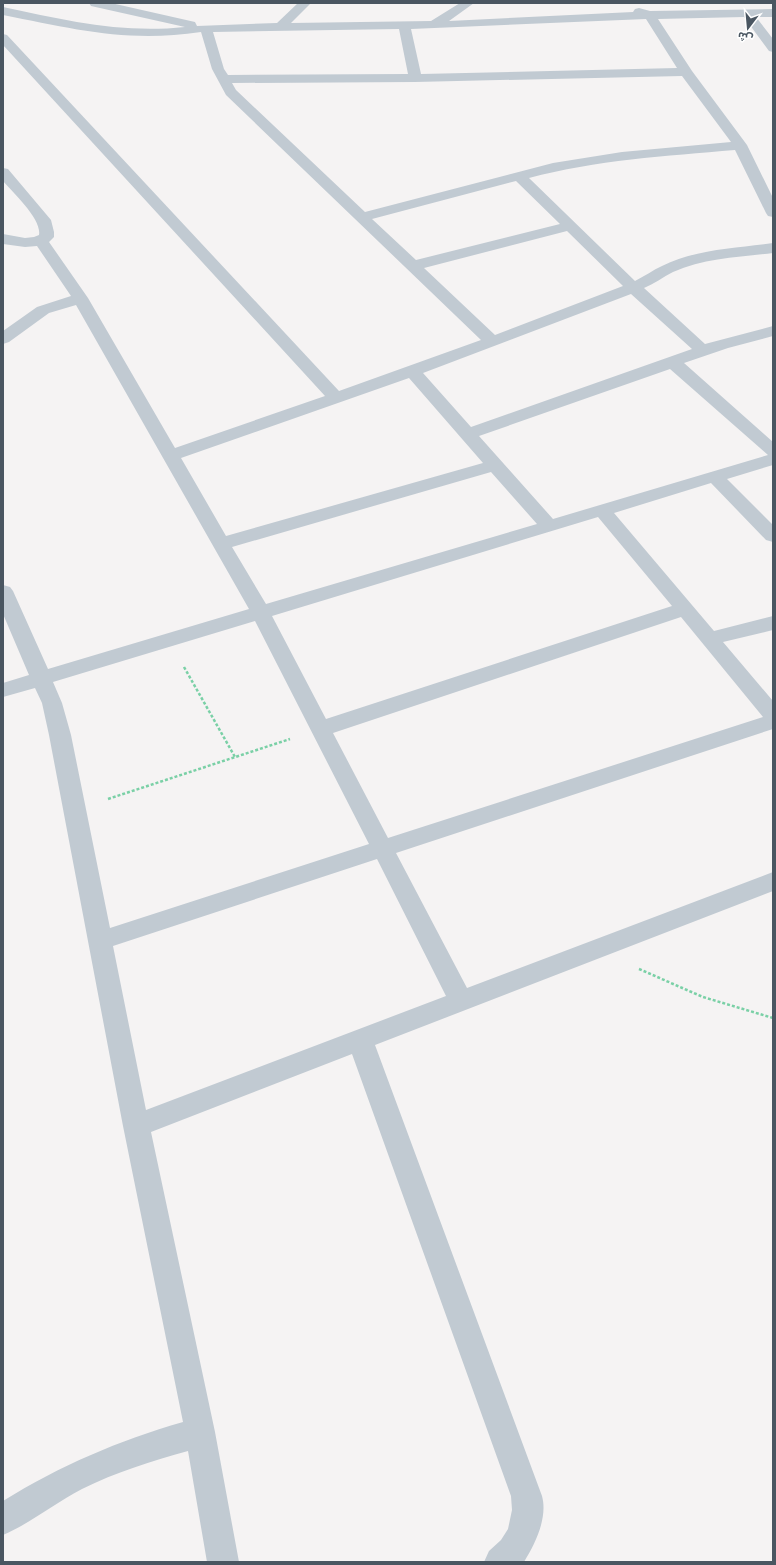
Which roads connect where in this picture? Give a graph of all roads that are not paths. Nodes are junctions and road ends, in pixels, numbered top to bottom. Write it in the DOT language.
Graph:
graph roads {
  1 [pos="95,3"];
  2 [pos="305,3"];
  3 [pos="468,3"];
  4 [pos="611,3"];
  5 [pos="3,11"];
  6 [pos="773,13"];
  7 [pos="748,14"];
  8 [pos="650,15"];
  9 [pos="404,25"];
  10 [pos="432,25"];
  11 [pos="281,26"];
  12 [pos="206,28"];
  13 [pos="3,38"];
  14 [pos="773,48"];
  15 [pos="686,72"];
  16 [pos="415,78"];
  17 [pos="223,80"];
  18 [pos="740,145"];
  19 [pos="3,172"];
  20 [pos="518,175"];
  21 [pos="773,213"];
  22 [pos="361,217"];
  23 [pos="570,226"];
  24 [pos="3,239"];
  25 [pos="41,241"];
  26 [pos="773,248"];
  27 [pos="413,266"];
  28 [pos="634,288"];
  29 [pos="80,298"];
  30 [pos="773,331"];
  31 [pos="3,339"];
  32 [pos="492,342"];
  33 [pos="702,350"];
  34 [pos="673,362"];
  35 [pos="412,371"];
  36 [pos="336,398"];
  37 [pos="468,434"];
  38 [pos="773,451"];
  39 [pos="170,456"];
  40 [pos="773,459"];
  41 [pos="495,464"];
  42 [pos="715,477"];
  43 [pos="603,511"];
  44 [pos="550,527"];
  45 [pos="773,536"];
  46 [pos="221,544"];
  47 [pos="3,591"];
  48 [pos="684,609"];
  49 [pos="261,613"];
  50 [pos="773,623"];
  51 [pos="709,639"];
  52 [pos="42,678"];
  53 [pos="3,690"];
  54 [pos="773,715"];
  55 [pos="773,721"];
  56 [pos="321,729"];
  57 [pos="383,849"];
  58 [pos="773,881"];
  59 [pos="100,942"];
  60 [pos="461,1001"];
  61 [pos="360,1040"];
  62 [pos="136,1126"];
  63 [pos="200,1432"];
  64 [pos="3,1519"];
  65 [pos="223,1562"];
  66 [pos="500,1562"];
  1 -- 12 [label="street"];
  2 -- 11 [label="street"];
  3 -- 10 [label="street"];
  4 -- 8 [label="street"];
  5 -- 12 [label="street"];
  6 -- 7 [label="street"];
  7 -- 8 [label="street"];
  7 -- 14 [label="street"];
  8 -- 10 [label="street"];
  8 -- 15 [label="street"];
  9 -- 10 [label="street"];
  9 -- 11 [label="street"];
  9 -- 16 [label="street"];
  11 -- 12 [label="street"];
  12 -- 17 [label="street"];
  13 -- 36 [label="street"];
  15 -- 16 [label="street"];
  15 -- 18 [label="street"];
  16 -- 17 [label="street"];
  17 -- 22 [label="street"];
  18 -- 20 [label="street"];
  18 -- 21 [label="street"];
  19 -- 25 [label="street"];
  20 -- 22 [label="street"];
  20 -- 23 [label="street"];
  22 -- 27 [label="street"];
  23 -- 27 [label="street"];
  23 -- 28 [label="street"];
  24 -- 25 [label="street"];
  25 -- 29 [label="street"];
  26 -- 28 [label="street"];
  27 -- 32 [label="street"];
  28 -- 32 [label="street"];
  28 -- 33 [label="street"];
  29 -- 31 [label="street"];
  29 -- 39 [label="street"];
  30 -- 33 [label="street"];
  32 -- 35 [label="street"];
  33 -- 34 [label="street"];
  34 -- 37 [label="street"];
  34 -- 38 [label="street"];
  35 -- 36 [label="street"];
  35 -- 37 [label="street"];
  36 -- 39 [label="street"];
  37 -- 41 [label="street"];
  39 -- 46 [label="street"];
  40 -- 42 [label="street"];
  41 -- 44 [label="street"];
  41 -- 46 [label="street"];
  42 -- 43 [label="street"];
  42 -- 45 [label="street"];
  43 -- 44 [label="street"];
  43 -- 48 [label="street"];
  44 -- 49 [label="street"];
  46 -- 49 [label="street"];
  47 -- 52 [label="street"];
  48 -- 51 [label="street"];
  48 -- 56 [label="street"];
  49 -- 52 [label="street"];
  49 -- 56 [label="street"];
  50 -- 51 [label="street"];
  51 -- 54 [label="street"];
  52 -- 53 [label="street"];
  52 -- 59 [label="street"];
  55 -- 57 [label="street"];
  56 -- 57 [label="street"];
  57 -- 59 [label="street"];
  57 -- 60 [label="street"];
  58 -- 60 [label="street"];
  59 -- 62 [label="street"];
  60 -- 61 [label="street"];
  61 -- 62 [label="street"];
  61 -- 66 [label="street"];
  62 -- 63 [label="street"];
  63 -- 64 [label="street"];
  63 -- 65 [label="street"];
}
